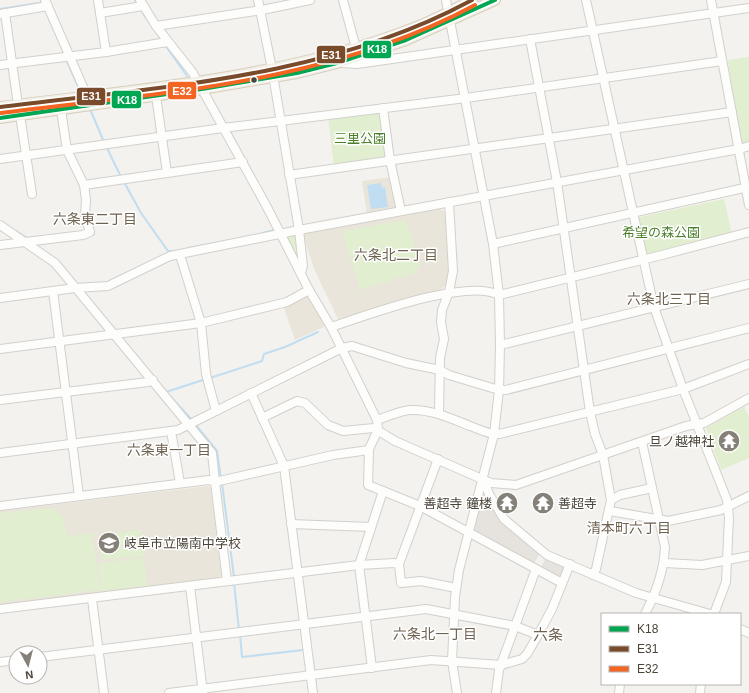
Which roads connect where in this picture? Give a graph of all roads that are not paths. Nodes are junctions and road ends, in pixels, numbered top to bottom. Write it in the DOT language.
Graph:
graph roads {
  1 [pos="98,0"];
  2 [pos="258,0"];
  3 [pos="310,0"];
  4 [pos="343,0"];
  5 [pos="446,0"];
  6 [pos="472,0"];
  7 [pos="494,0"];
  8 [pos="586,0"];
  9 [pos="710,0"];
  10 [pos="47,3"];
  11 [pos="141,3"];
  12 [pos="749,8"];
  13 [pos="262,10"];
  14 [pos="100,13"];
  15 [pos="713,13"];
  16 [pos="3,14"];
  17 [pos="450,16"];
  18 [pos="156,26"];
  19 [pos="593,31"];
  20 [pos="530,39"];
  21 [pos="167,42"];
  22 [pos="356,48"];
  23 [pos="457,50"];
  24 [pos="106,52"];
  25 [pos="70,56"];
  26 [pos="722,61"];
  27 [pos="337,63"];
  28 [pos="12,64"];
  29 [pos="0,66"];
  30 [pos="273,73"];
  31 [pos="602,78"];
  32 [pos="199,85"];
  33 [pos="540,87"];
  34 [pos="87,96"];
  35 [pos="156,96"];
  36 [pos="466,98"];
  37 [pos="0,107"];
  38 [pos="383,108"];
  39 [pos="19,110"];
  40 [pos="61,110"];
  41 [pos="732,112"];
  42 [pos="0,118"];
  43 [pos="280,122"];
  44 [pos="223,128"];
  45 [pos="614,128"];
  46 [pos="162,136"];
  47 [pos="549,137"];
  48 [pos="749,146"];
  49 [pos="476,148"];
  50 [pos="739,149"];
  51 [pos="67,150"];
  52 [pos="26,155"];
  53 [pos="0,159"];
  54 [pos="390,160"];
  55 [pos="243,162"];
  56 [pos="623,170"];
  57 [pos="167,173"];
  58 [pos="289,175"];
  59 [pos="557,182"];
  60 [pos="84,185"];
  61 [pos="747,188"];
  62 [pos="32,194"];
  63 [pos="484,196"];
  64 [pos="449,202"];
  65 [pos="749,205"];
  66 [pos="401,211"];
  67 [pos="632,213"];
  68 [pos="0,225"];
  69 [pos="564,228"];
  70 [pos="299,230"];
  71 [pos="749,232"];
  72 [pos="282,234"];
  73 [pos="24,242"];
  74 [pos="493,244"];
  75 [pos="0,245"];
  76 [pos="180,255"];
  77 [pos="643,260"];
  78 [pos="301,273"];
  79 [pos="570,278"];
  80 [pos="749,284"];
  81 [pos="74,288"];
  82 [pos="309,290"];
  83 [pos="53,291"];
  84 [pos="449,292"];
  85 [pos="499,295"];
  86 [pos="0,298"];
  87 [pos="654,307"];
  88 [pos="201,323"];
  89 [pos="578,326"];
  90 [pos="331,327"];
  91 [pos="749,328"];
  92 [pos="113,334"];
  93 [pos="60,341"];
  94 [pos="500,345"];
  95 [pos="342,348"];
  96 [pos="0,349"];
  97 [pos="668,349"];
  98 [pos="749,364"];
  99 [pos="440,370"];
  100 [pos="584,370"];
  101 [pos="153,380"];
  102 [pos="683,389"];
  103 [pos="499,390"];
  104 [pos="66,392"];
  105 [pos="251,393"];
  106 [pos="749,398"];
  107 [pos="0,400"];
  108 [pos="216,411"];
  109 [pos="590,412"];
  110 [pos="438,413"];
  111 [pos="262,418"];
  112 [pos="377,420"];
  113 [pos="697,424"];
  114 [pos="188,425"];
  115 [pos="378,430"];
  116 [pos="171,431"];
  117 [pos="494,434"];
  118 [pos="642,442"];
  119 [pos="72,443"];
  120 [pos="369,450"];
  121 [pos="0,452"];
  122 [pos="603,454"];
  123 [pos="438,459"];
  124 [pos="284,466"];
  125 [pos="483,478"];
  126 [pos="215,482"];
  127 [pos="180,483"];
  128 [pos="652,488"];
  129 [pos="383,491"];
  130 [pos="79,496"];
  131 [pos="749,496"];
  132 [pos="611,500"];
  133 [pos="0,506"];
  134 [pos="420,506"];
  135 [pos="728,506"];
  136 [pos="610,511"];
  137 [pos="660,520"];
  138 [pos="291,524"];
  139 [pos="371,527"];
  140 [pos="470,533"];
  141 [pos="749,556"];
  142 [pos="727,560"];
  143 [pos="664,563"];
  144 [pos="399,564"];
  145 [pos="570,564"];
  146 [pos="359,565"];
  147 [pos="536,569"];
  148 [pos="298,573"];
  149 [pos="593,575"];
  150 [pos="227,581"];
  151 [pos="562,583"];
  152 [pos="190,586"];
  153 [pos="456,588"];
  154 [pos="92,599"];
  155 [pos="653,599"];
  156 [pos="0,609"];
  157 [pos="646,613"];
  158 [pos="706,613"];
  159 [pos="714,613"];
  160 [pos="453,615"];
  161 [pos="366,617"];
  162 [pos="305,625"];
  163 [pos="515,626"];
  164 [pos="538,635"];
  165 [pos="196,638"];
  166 [pos="98,650"];
  167 [pos="48,656"];
  168 [pos="452,661"];
  169 [pos="501,664"];
  170 [pos="372,668"];
  171 [pos="311,675"];
  172 [pos="203,691"];
  173 [pos="104,693"];
  174 [pos="170,693"];
  175 [pos="313,693"];
  176 [pos="457,693"];
  177 [pos="496,693"];
  1 -- 14 [label="street"];
  2 -- 13 [label="street"];
  3 -- 13 [label="street"];
  4 -- 22 [label="street"];
  5 -- 17 [label="street"];
  6 -- 17 [label="main road"];
  7 -- 17 [label="main road"];
  8 -- 19 [label="street"];
  9 -- 15 [label="street"];
  10 -- 16 [label="street"];
  10 -- 25 [label="street"];
  11 -- 14 [label="street"];
  11 -- 18 [label="street"];
  12 -- 15 [label="street"];
  13 -- 18 [label="street"];
  13 -- 30 [label="street"];
  14 -- 24 [label="street"];
  15 -- 19 [label="street"];
  15 -- 26 [label="street"];
  16 -- 28 [label="street"];
  17 -- 22 [label="main road"];
  17 -- 23 [label="street"];
  17 -- 27 [label="main road"];
  18 -- 21 [label="street"];
  19 -- 20 [label="street"];
  19 -- 31 [label="street"];
  20 -- 23 [label="street"];
  20 -- 33 [label="street"];
  21 -- 24 [label="street"];
  21 -- 32 [label="street"];
  22 -- 30 [label="main road"];
  23 -- 27 [label="street"];
  23 -- 36 [label="street"];
  24 -- 25 [label="street"];
  25 -- 28 [label="street"];
  25 -- 34 [label="street"];
  26 -- 31 [label="street"];
  26 -- 41 [label="street"];
  27 -- 30 [label="main road"];
  28 -- 29 [label="street"];
  28 -- 39 [label="street"];
  30 -- 32 [label="main road"];
  30 -- 43 [label="street"];
  31 -- 33 [label="street"];
  31 -- 45 [label="street"];
  32 -- 34 [label="main road"];
  32 -- 35 [label="main road"];
  32 -- 44 [label="street"];
  33 -- 36 [label="street"];
  33 -- 47 [label="street"];
  34 -- 39 [label="main road"];
  35 -- 40 [label="main road"];
  35 -- 46 [label="street"];
  36 -- 38 [label="street"];
  36 -- 49 [label="street"];
  37 -- 39 [label="main road"];
  38 -- 43 [label="street"];
  38 -- 54 [label="street"];
  39 -- 40 [label="main road"];
  39 -- 42 [label="main road"];
  39 -- 52 [label="street"];
  40 -- 51 [label="street"];
  41 -- 45 [label="street"];
  41 -- 50 [label="street"];
  43 -- 44 [label="street"];
  43 -- 58 [label="street"];
  44 -- 46 [label="street"];
  44 -- 55 [label="street"];
  45 -- 47 [label="street"];
  45 -- 56 [label="street"];
  46 -- 51 [label="street"];
  46 -- 57 [label="street"];
  47 -- 49 [label="street"];
  47 -- 59 [label="street"];
  48 -- 50 [label="street"];
  49 -- 54 [label="street"];
  49 -- 63 [label="street"];
  50 -- 56 [label="street"];
  50 -- 61 [label="street"];
  51 -- 52 [label="street"];
  51 -- 60 [label="street"];
  52 -- 53 [label="street"];
  52 -- 62 [label="street"];
  54 -- 58 [label="street"];
  54 -- 66 [label="street"];
  55 -- 57 [label="street"];
  55 -- 72 [label="street"];
  56 -- 59 [label="street"];
  56 -- 67 [label="street"];
  57 -- 60 [label="street"];
  58 -- 70 [label="street"];
  59 -- 63 [label="street"];
  59 -- 69 [label="street"];
  60 -- 73 [label="street"];
  61 -- 65 [label="street"];
  61 -- 67 [label="street"];
  63 -- 64 [label="street"];
  63 -- 74 [label="street"];
  64 -- 66 [label="street"];
  64 -- 84 [label="street"];
  66 -- 70 [label="street"];
  67 -- 69 [label="street"];
  67 -- 77 [label="street"];
  68 -- 73 [label="street"];
  69 -- 74 [label="street"];
  69 -- 79 [label="street"];
  70 -- 72 [label="street"];
  70 -- 78 [label="street"];
  71 -- 77 [label="street"];
  72 -- 76 [label="street"];
  72 -- 78 [label="street"];
  73 -- 75 [label="street"];
  73 -- 81 [label="street"];
  74 -- 85 [label="street"];
  76 -- 81 [label="street"];
  76 -- 88 [label="street"];
  77 -- 79 [label="street"];
  77 -- 87 [label="street"];
  78 -- 82 [label="street"];
  79 -- 85 [label="street"];
  79 -- 89 [label="street"];
  80 -- 87 [label="street"];
  81 -- 83 [label="street"];
  81 -- 92 [label="street"];
  82 -- 88 [label="street"];
  82 -- 90 [label="street"];
  83 -- 86 [label="street"];
  83 -- 93 [label="street"];
  84 -- 85 [label="street"];
  84 -- 90 [label="street"];
  84 -- 99 [label="street"];
  85 -- 94 [label="street"];
  87 -- 89 [label="street"];
  87 -- 97 [label="street"];
  88 -- 92 [label="street"];
  88 -- 108 [label="street"];
  89 -- 94 [label="street"];
  89 -- 100 [label="street"];
  90 -- 95 [label="street"];
  91 -- 97 [label="street"];
  92 -- 93 [label="street"];
  92 -- 101 [label="street"];
  93 -- 96 [label="street"];
  93 -- 104 [label="street"];
  94 -- 103 [label="street"];
  95 -- 99 [label="street"];
  95 -- 105 [label="street"];
  95 -- 112 [label="street"];
  97 -- 100 [label="street"];
  97 -- 102 [label="street"];
  98 -- 102 [label="street"];
  99 -- 103 [label="street"];
  99 -- 110 [label="street"];
  100 -- 103 [label="street"];
  100 -- 109 [label="street"];
  101 -- 104 [label="street"];
  101 -- 114 [label="street"];
  102 -- 109 [label="street"];
  102 -- 113 [label="street"];
  103 -- 117 [label="street"];
  104 -- 107 [label="street"];
  104 -- 119 [label="street"];
  105 -- 108 [label="street"];
  105 -- 111 [label="street"];
  106 -- 113 [label="street"];
  108 -- 114 [label="street"];
  109 -- 117 [label="street"];
  109 -- 122 [label="street"];
  110 -- 112 [label="street"];
  110 -- 117 [label="street"];
  111 -- 115 [label="street"];
  111 -- 124 [label="street"];
  112 -- 115 [label="street"];
  113 -- 118 [label="street"];
  113 -- 135 [label="street"];
  114 -- 116 [label="street"];
  114 -- 126 [label="street"];
  115 -- 120 [label="street"];
  115 -- 123 [label="street"];
  116 -- 119 [label="street"];
  116 -- 127 [label="street"];
  117 -- 125 [label="street"];
  118 -- 122 [label="street"];
  118 -- 128 [label="street"];
  119 -- 121 [label="street"];
  119 -- 130 [label="street"];
  120 -- 124 [label="street"];
  120 -- 129 [label="street"];
  122 -- 125 [label="street"];
  122 -- 132 [label="street"];
  123 -- 125 [label="street"];
  123 -- 134 [label="street"];
  124 -- 126 [label="street"];
  124 -- 138 [label="street"];
  125 -- 140 [label="street"];
  125 -- 145 [label="street"];
  126 -- 127 [label="street"];
  126 -- 150 [label="street"];
  127 -- 130 [label="street"];
  128 -- 132 [label="street"];
  128 -- 137 [label="street"];
  129 -- 134 [label="street"];
  129 -- 139 [label="street"];
  130 -- 133 [label="street"];
  131 -- 135 [label="street"];
  132 -- 136 [label="street"];
  134 -- 140 [label="street"];
  134 -- 144 [label="street"];
  135 -- 137 [label="street"];
  135 -- 142 [label="street"];
  136 -- 137 [label="street"];
  136 -- 149 [label="street"];
  137 -- 143 [label="street"];
  138 -- 139 [label="street"];
  138 -- 148 [label="street"];
  139 -- 146 [label="street"];
  140 -- 147 [label="street"];
  140 -- 153 [label="street"];
  141 -- 142 [label="street"];
  142 -- 143 [label="street"];
  142 -- 159 [label="street"];
  143 -- 155 [label="street"];
  144 -- 146 [label="street"];
  144 -- 153 [label="street"];
  145 -- 149 [label="street"];
  145 -- 151 [label="street"];
  146 -- 148 [label="street"];
  146 -- 161 [label="street"];
  147 -- 151 [label="street"];
  147 -- 163 [label="street"];
  148 -- 150 [label="street"];
  148 -- 162 [label="street"];
  149 -- 155 [label="street"];
  150 -- 152 [label="street"];
  151 -- 164 [label="street"];
  152 -- 154 [label="street"];
  152 -- 165 [label="street"];
  153 -- 160 [label="street"];
  154 -- 156 [label="street"];
  154 -- 166 [label="street"];
  155 -- 157 [label="street"];
  155 -- 158 [label="street"];
  160 -- 161 [label="street"];
  160 -- 163 [label="street"];
  160 -- 168 [label="street"];
  161 -- 162 [label="street"];
  161 -- 170 [label="street"];
  162 -- 165 [label="street"];
  162 -- 171 [label="street"];
  163 -- 164 [label="street"];
  163 -- 169 [label="street"];
  164 -- 169 [label="street"];
  165 -- 166 [label="street"];
  165 -- 172 [label="street"];
  166 -- 167 [label="street"];
  166 -- 173 [label="street"];
  168 -- 169 [label="street"];
  168 -- 170 [label="street"];
  168 -- 176 [label="street"];
  169 -- 177 [label="street"];
  170 -- 171 [label="street"];
  171 -- 172 [label="street"];
  171 -- 175 [label="street"];
  172 -- 174 [label="street"];
}
